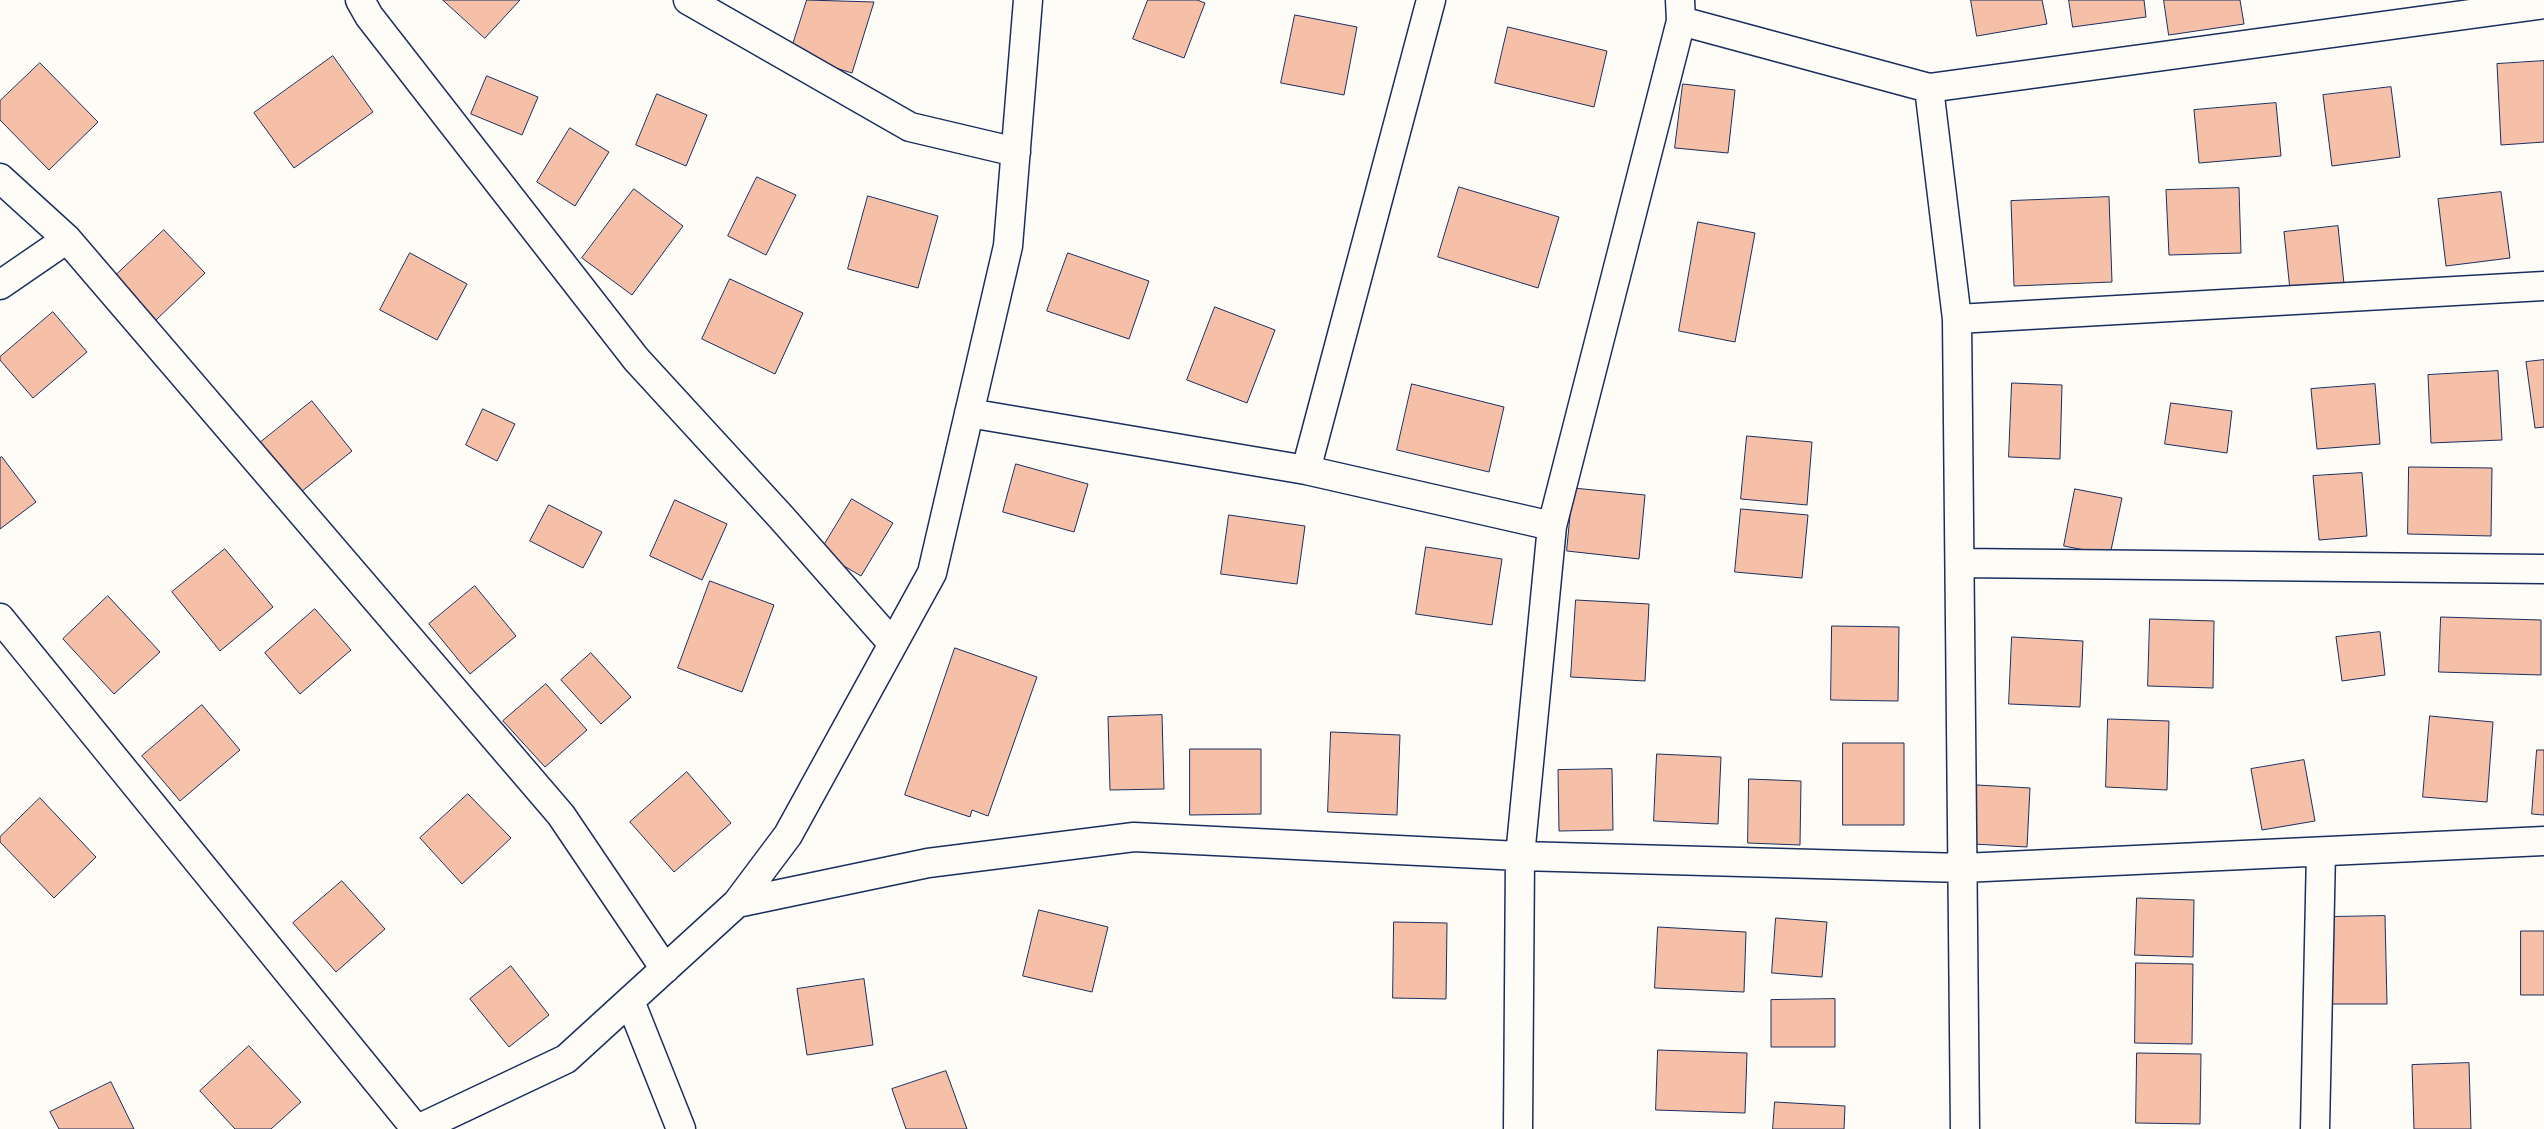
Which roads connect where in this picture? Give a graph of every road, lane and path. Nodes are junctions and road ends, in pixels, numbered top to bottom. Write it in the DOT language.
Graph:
graph roads {
  1 [pos="360,0"];
  2 [pos="688,0"];
  3 [pos="1028,0"];
  4 [pos="1431,0"];
  5 [pos="2544,4"];
  6 [pos="1681,11"];
  7 [pos="1929,88"];
  8 [pos="1016,152"];
  9 [pos="0,178"];
  10 [pos="68,239"];
  11 [pos="0,285"];
  12 [pos="2544,286"];
  13 [pos="1957,319"];
  14 [pos="969,413"];
  15 [pos="1306,470"];
  16 [pos="1552,526"];
  17 [pos="1960,563"];
  18 [pos="2544,569"];
  19 [pos="0,618"];
  20 [pos="893,644"];
  21 [pos="2544,841"];
  22 [pos="2321,852"];
  23 [pos="1520,856"];
  24 [pos="1963,868"];
  25 [pos="737,903"];
  26 [pos="665,969"];
  27 [pos="630,1001"];
  28 [pos="417,1129"];
  29 [pos="681,1129"];
  30 [pos="1518,1129"];
  31 [pos="1965,1129"];
  32 [pos="2315,1129"];
  1 -- 20 [label="street"];
  2 -- 8 [label="street"];
  3 -- 8 [label="street"];
  4 -- 15 [label="street"];
  5 -- 7 [label="street"];
  6 -- 7 [label="street"];
  6 -- 16 [label="street"];
  7 -- 13 [label="street"];
  8 -- 14 [label="street"];
  9 -- 10 [label="street"];
  10 -- 11 [label="street"];
  10 -- 26 [label="street"];
  12 -- 13 [label="street"];
  13 -- 17 [label="street"];
  14 -- 15 [label="street"];
  14 -- 20 [label="street"];
  15 -- 16 [label="street"];
  16 -- 23 [label="street"];
  17 -- 18 [label="street"];
  17 -- 24 [label="street"];
  19 -- 28 [label="street"];
  20 -- 25 [label="street"];
  21 -- 22 [label="street"];
  22 -- 24 [label="street"];
  22 -- 32 [label="street"];
  23 -- 24 [label="street"];
  23 -- 25 [label="street"];
  23 -- 30 [label="street"];
  24 -- 31 [label="street"];
  25 -- 26 [label="street"];
  26 -- 27 [label="street"];
  27 -- 28 [label="street"];
  27 -- 29 [label="street"];
}
